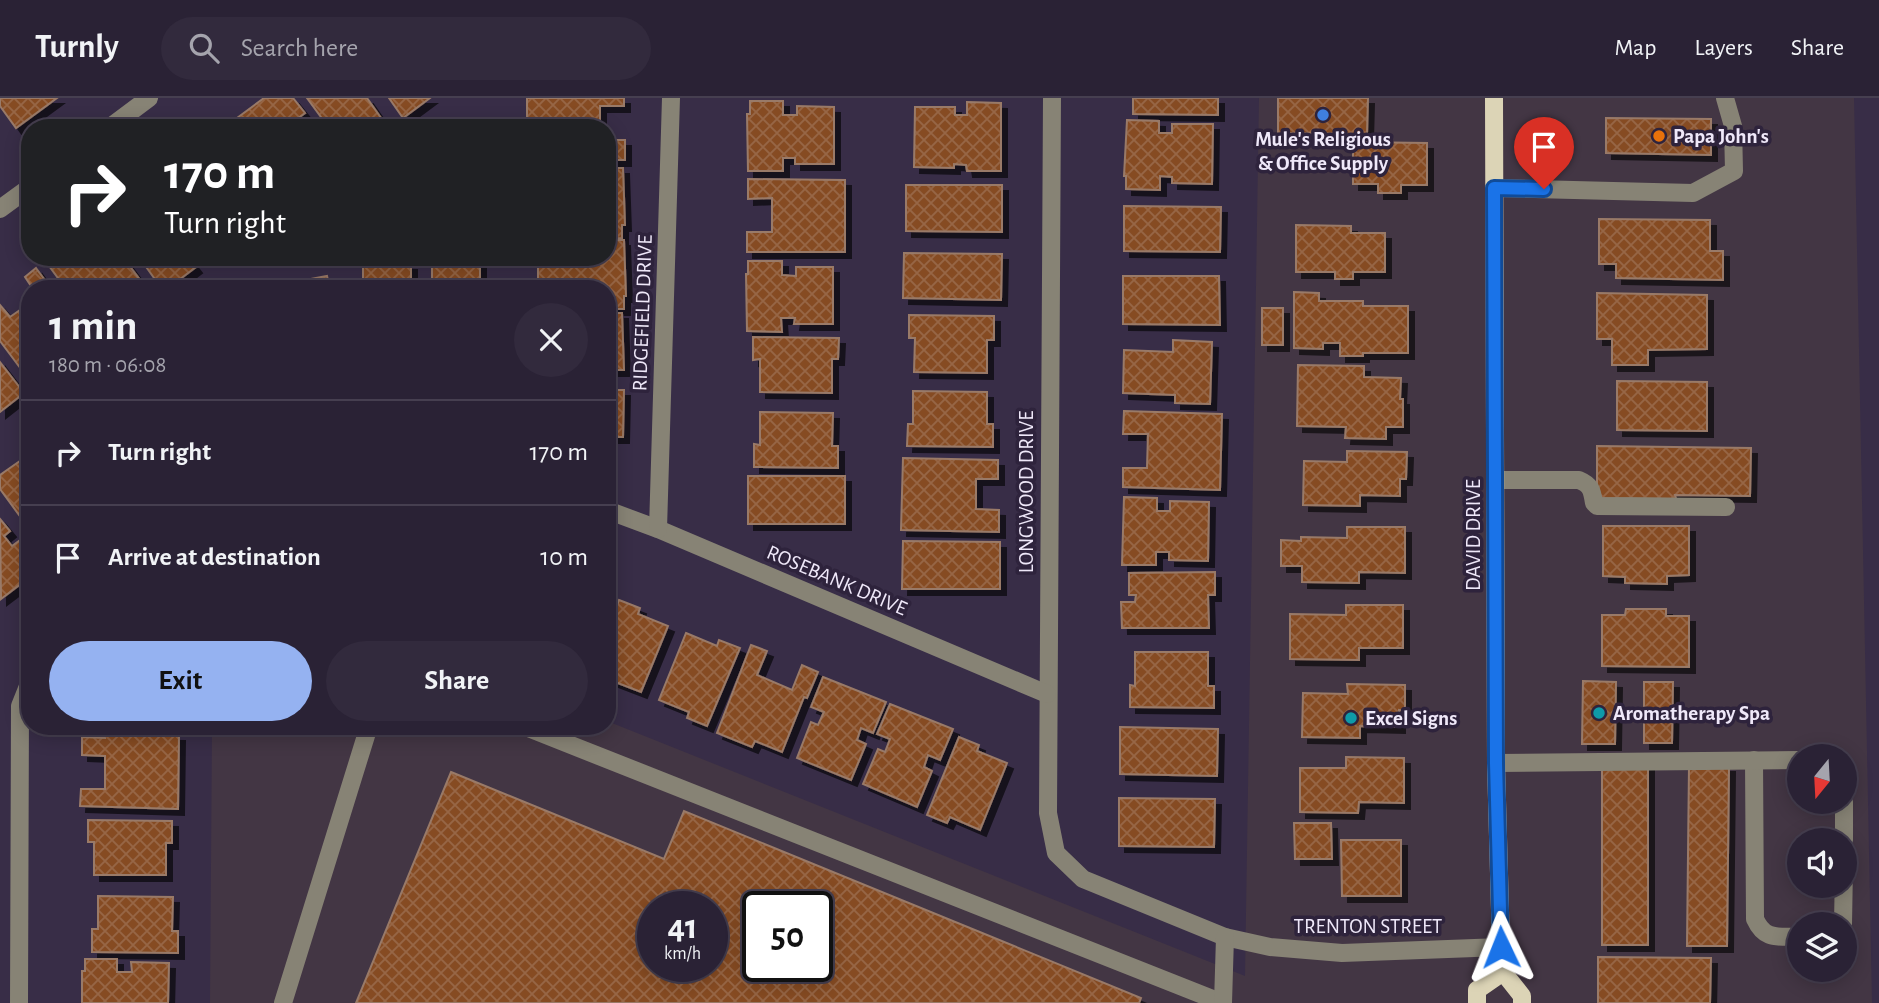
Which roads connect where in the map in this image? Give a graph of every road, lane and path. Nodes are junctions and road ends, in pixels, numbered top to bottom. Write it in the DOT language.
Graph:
graph roads {
  1 [pos="149,98"];
  2 [pos="671,98"];
  3 [pos="1052,98"];
  4 [pos="1495,98"];
  5 [pos="1725,98"];
  6 [pos="121,119"];
  7 [pos="1494,188"];
  8 [pos="21,194"];
  9 [pos="0,209"];
  10 [pos="1495,480"];
  11 [pos="1726,507"];
  12 [pos="616,513"];
  13 [pos="658,529"];
  14 [pos="1048,694"];
  15 [pos="21,704"];
  16 [pos="366,735"];
  17 [pos="546,735"];
  18 [pos="1755,760"];
  19 [pos="1787,760"];
  20 [pos="1496,763"];
  21 [pos="1080,876"];
  22 [pos="1225,937"];
  23 [pos="1787,937"];
  24 [pos="1501,947"];
  25 [pos="1503,972"];
  26 [pos="19,1003"];
  27 [pos="284,1003"];
  28 [pos="1223,1003"];
  29 [pos="1477,1003"];
  30 [pos="1522,1003"];
  1 -- 6 [label="street"];
  2 -- 13 [label="street, RIDGEFIELD DRIVE"];
  3 -- 14 [label="street, LONGWOOD DRIVE"];
  4 -- 7 [label="main road, DAVID DRIVE"];
  5 -- 7 [label="street"];
  7 -- 10 [label="main road, DAVID DRIVE"];
  8 -- 9 [label="street"];
  10 -- 11 [label="street"];
  10 -- 20 [label="main road, DAVID DRIVE"];
  12 -- 13 [label="street, ROSEBANK DRIVE"];
  13 -- 14 [label="street, ROSEBANK DRIVE"];
  14 -- 21 [label="street, LONGWOOD DRIVE"];
  15 -- 26 [label="street"];
  16 -- 27 [label="street"];
  17 -- 28 [label="street"];
  18 -- 19 [label="street"];
  18 -- 20 [label="street"];
  18 -- 23 [label="street"];
  20 -- 24 [label="main road, DAVID DRIVE"];
  21 -- 22 [label="street, TRENTON STREET"];
  22 -- 24 [label="street, TRENTON STREET"];
  22 -- 28 [label="street"];
  24 -- 25 [label="main road, DAVID DRIVE"];
  25 -- 29 [label="main road"];
  25 -- 30 [label="main road, DAVID DRIVE"];
}
